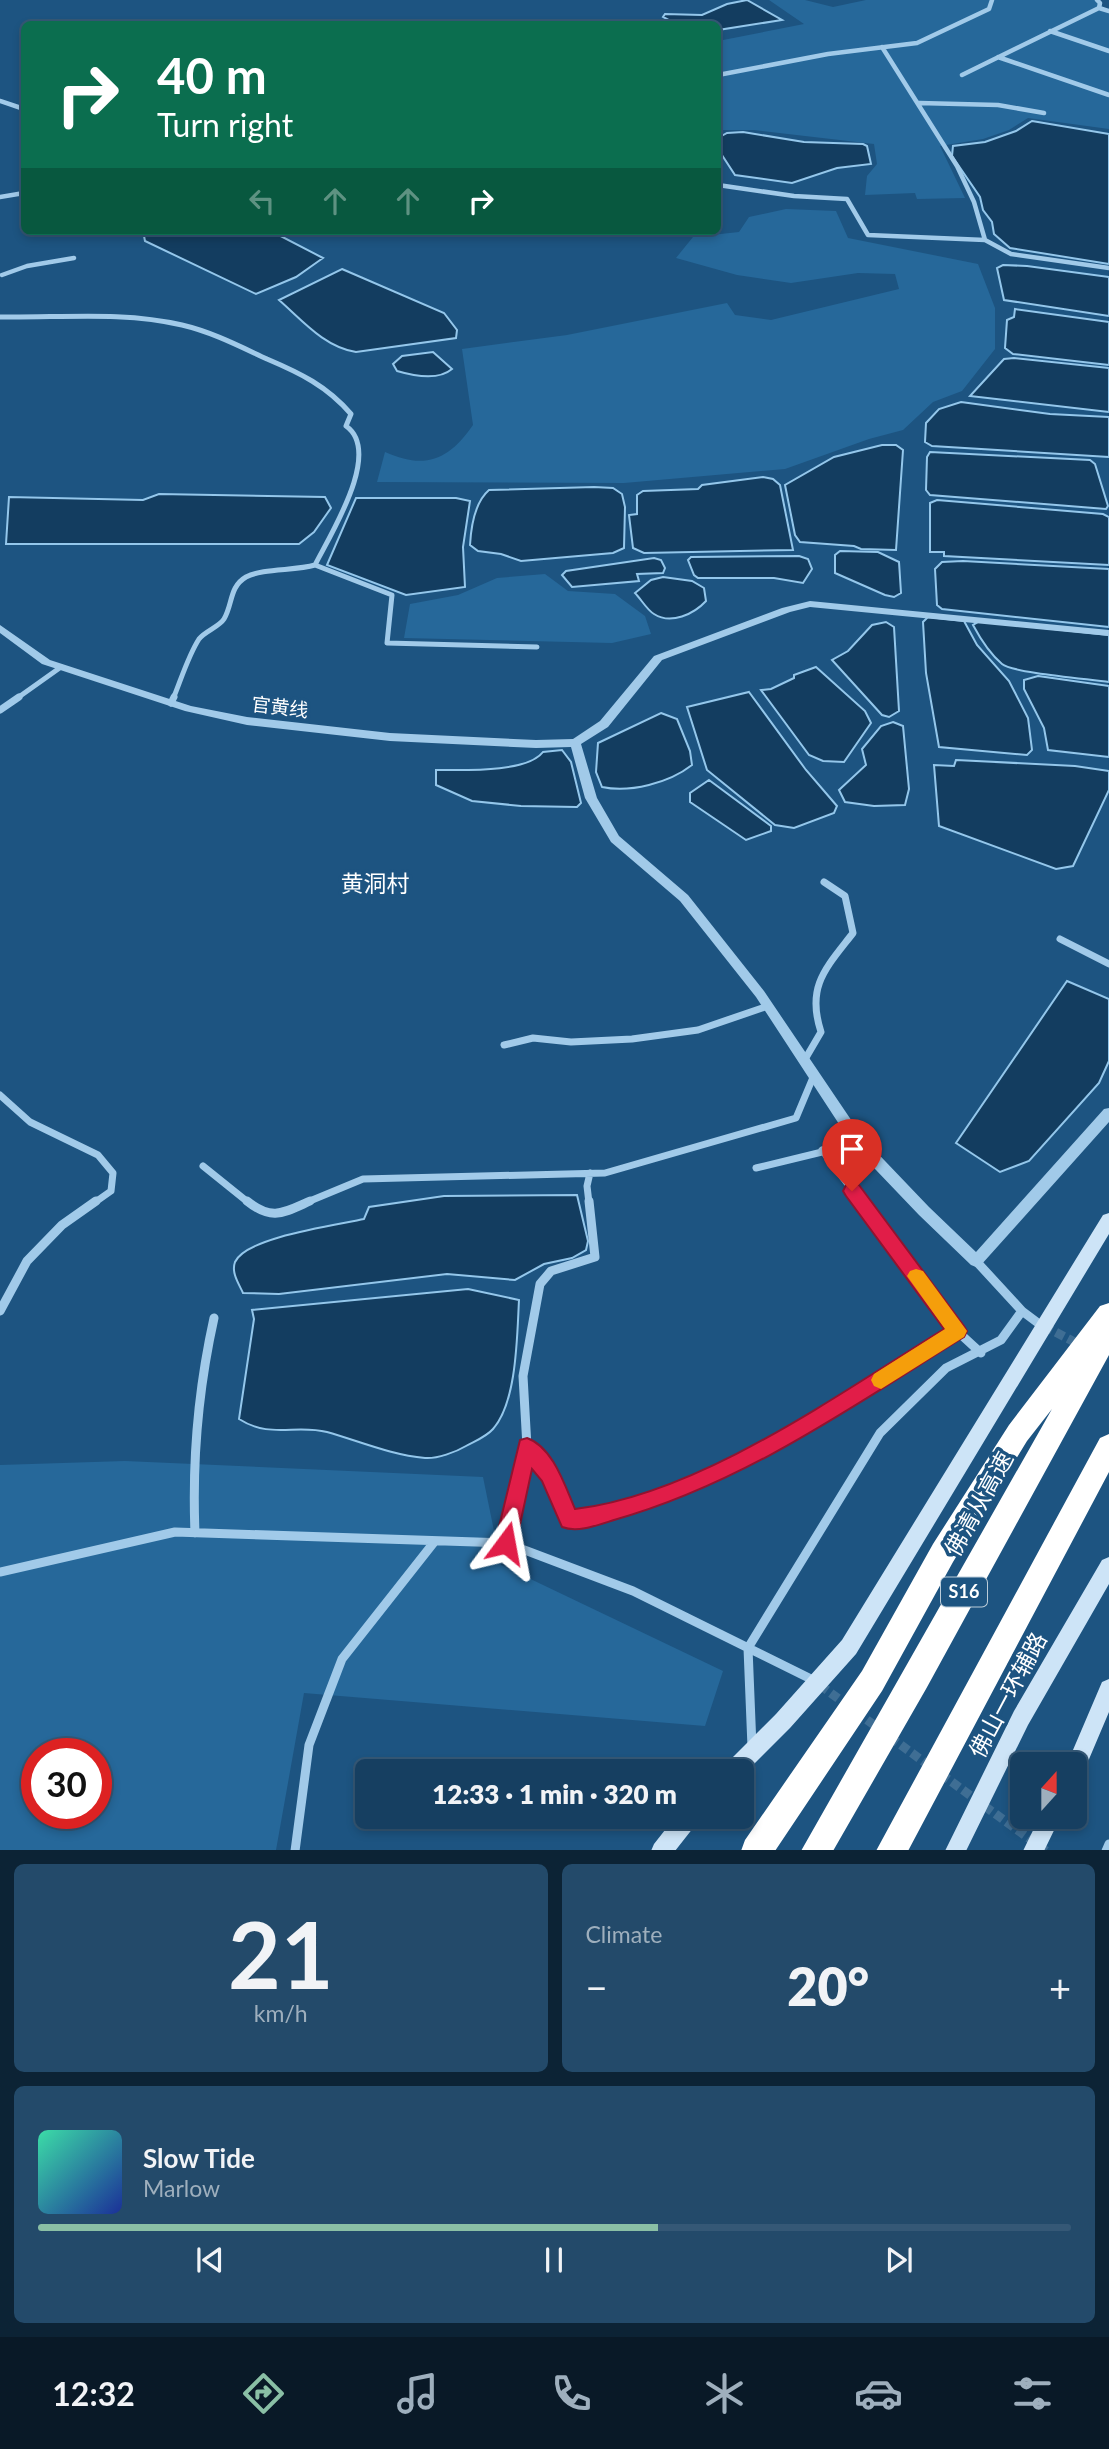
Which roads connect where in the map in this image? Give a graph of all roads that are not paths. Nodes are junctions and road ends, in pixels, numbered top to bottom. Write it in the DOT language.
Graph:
graph roads {
  1 [pos="992,0"];
  2 [pos="1097,0"];
  3 [pos="1099,8"];
  4 [pos="1109,11"];
  5 [pos="1050,32"];
  6 [pos="882,47"];
  7 [pos="1109,51"];
  8 [pos="998,57"];
  9 [pos="721,74"];
  10 [pos="962,75"];
  11 [pos="1109,95"];
  12 [pos="0,101"];
  13 [pos="919,103"];
  14 [pos="21,108"];
  15 [pos="1044,113"];
  16 [pos="721,185"];
  17 [pos="21,194"];
  18 [pos="0,197"];
  19 [pos="985,240"];
  20 [pos="74,258"];
  21 [pos="1109,268"];
  22 [pos="1,276"];
  23 [pos="0,317"];
  24 [pos="314,565"];
  25 [pos="0,628"];
  26 [pos="1109,633"];
  27 [pos="537,647"];
  28 [pos="61,667"];
  29 [pos="171,703"];
  30 [pos="0,710"];
  31 [pos="575,743"];
  32 [pos="824,882"];
  33 [pos="1060,939"];
  34 [pos="1109,964"];
  35 [pos="768,1006"];
  36 [pos="504,1045"];
  37 [pos="804,1061"];
  38 [pos="814,1075"];
  39 [pos="0,1095"];
  40 [pos="1109,1113"];
  41 [pos="859,1143"];
  42 [pos="822,1150"];
  43 [pos="204,1166"];
  44 [pos="756,1168"];
  45 [pos="590,1173"];
  46 [pos="1109,1220"];
  47 [pos="976,1261"];
  48 [pos="0,1311"];
  49 [pos="1022,1311"];
  50 [pos="1109,1314"];
  51 [pos="214,1318"];
  52 [pos="1038,1323"];
  53 [pos="957,1331"];
  54 [pos="1109,1331"];
  55 [pos="981,1353"];
  56 [pos="1109,1446"];
  57 [pos="527,1447"];
  58 [pos="195,1533"];
  59 [pos="435,1541"];
  60 [pos="506,1543"];
  61 [pos="1109,1566"];
  62 [pos="0,1572"];
  63 [pos="748,1648"];
  64 [pos="811,1679"];
  65 [pos="1109,1689"];
  66 [pos="752,1752"];
  67 [pos="1082,1752"];
  68 [pos="745,1759"];
  69 [pos="679,1829"];
  70 [pos="1044,1829"];
  71 [pos="1109,1844"];
  72 [pos="295,1850"];
  73 [pos="661,1850"];
  74 [pos="756,1850"];
  75 [pos="816,1850"];
  76 [pos="891,1850"];
  77 [pos="956,1850"];
  78 [pos="1034,1850"];
  79 [pos="1106,1850"];
  1 -- 6 [label="street"];
  2 -- 3 [label="street"];
  3 -- 4 [label="street"];
  3 -- 5 [label="street"];
  5 -- 7 [label="street"];
  5 -- 8 [label="street"];
  6 -- 9 [label="street"];
  6 -- 13 [label="street"];
  8 -- 10 [label="street"];
  8 -- 11 [label="street"];
  12 -- 14 [label="street"];
  13 -- 15 [label="street"];
  13 -- 19 [label="street"];
  16 -- 19 [label="street"];
  17 -- 18 [label="street"];
  19 -- 21 [label="street"];
  20 -- 22 [label="street"];
  23 -- 24 [label="street"];
  24 -- 27 [label="street"];
  24 -- 29 [label="street"];
  25 -- 28 [label="street, 官黄线"];
  26 -- 31 [label="street"];
  28 -- 29 [label="street, 官黄线"];
  28 -- 30 [label="street"];
  29 -- 31 [label="street, 官黄线"];
  31 -- 35 [label="street"];
  32 -- 37 [label="street"];
  33 -- 34 [label="street"];
  35 -- 36 [label="street"];
  35 -- 37 [label="street"];
  37 -- 38 [label="street"];
  38 -- 41 [label="street"];
  38 -- 45 [label="street"];
  39 -- 48 [label="street"];
  40 -- 47 [label="street"];
  41 -- 42 [label="street"];
  41 -- 47 [label="street"];
  42 -- 44 [label="street"];
  42 -- 53 [label="street"];
  43 -- 45 [label="street"];
  45 -- 57 [label="street"];
  46 -- 66 [label="main road"];
  47 -- 49 [label="street"];
  49 -- 52 [label="street"];
  49 -- 55 [label="street"];
  50 -- 74 [label="highway"];
  51 -- 58 [label="street"];
  53 -- 55 [label="street"];
  53 -- 57 [label="street"];
  54 -- 75 [label="highway, 佛清从高速 / S16"];
  55 -- 63 [label="street"];
  56 -- 76 [label="highway"];
  57 -- 60 [label="street"];
  58 -- 59 [label="street"];
  58 -- 62 [label="street"];
  59 -- 60 [label="street"];
  59 -- 72 [label="street"];
  60 -- 63 [label="street"];
  61 -- 77 [label="main road, 佛山一环辅路"];
  63 -- 64 [label="street"];
  63 -- 66 [label="street"];
  65 -- 67 [label="main road"];
  66 -- 68 [label="main road"];
  69 -- 73 [label="main road"];
  70 -- 78 [label="main road"];
  71 -- 79 [label="street"];
}
